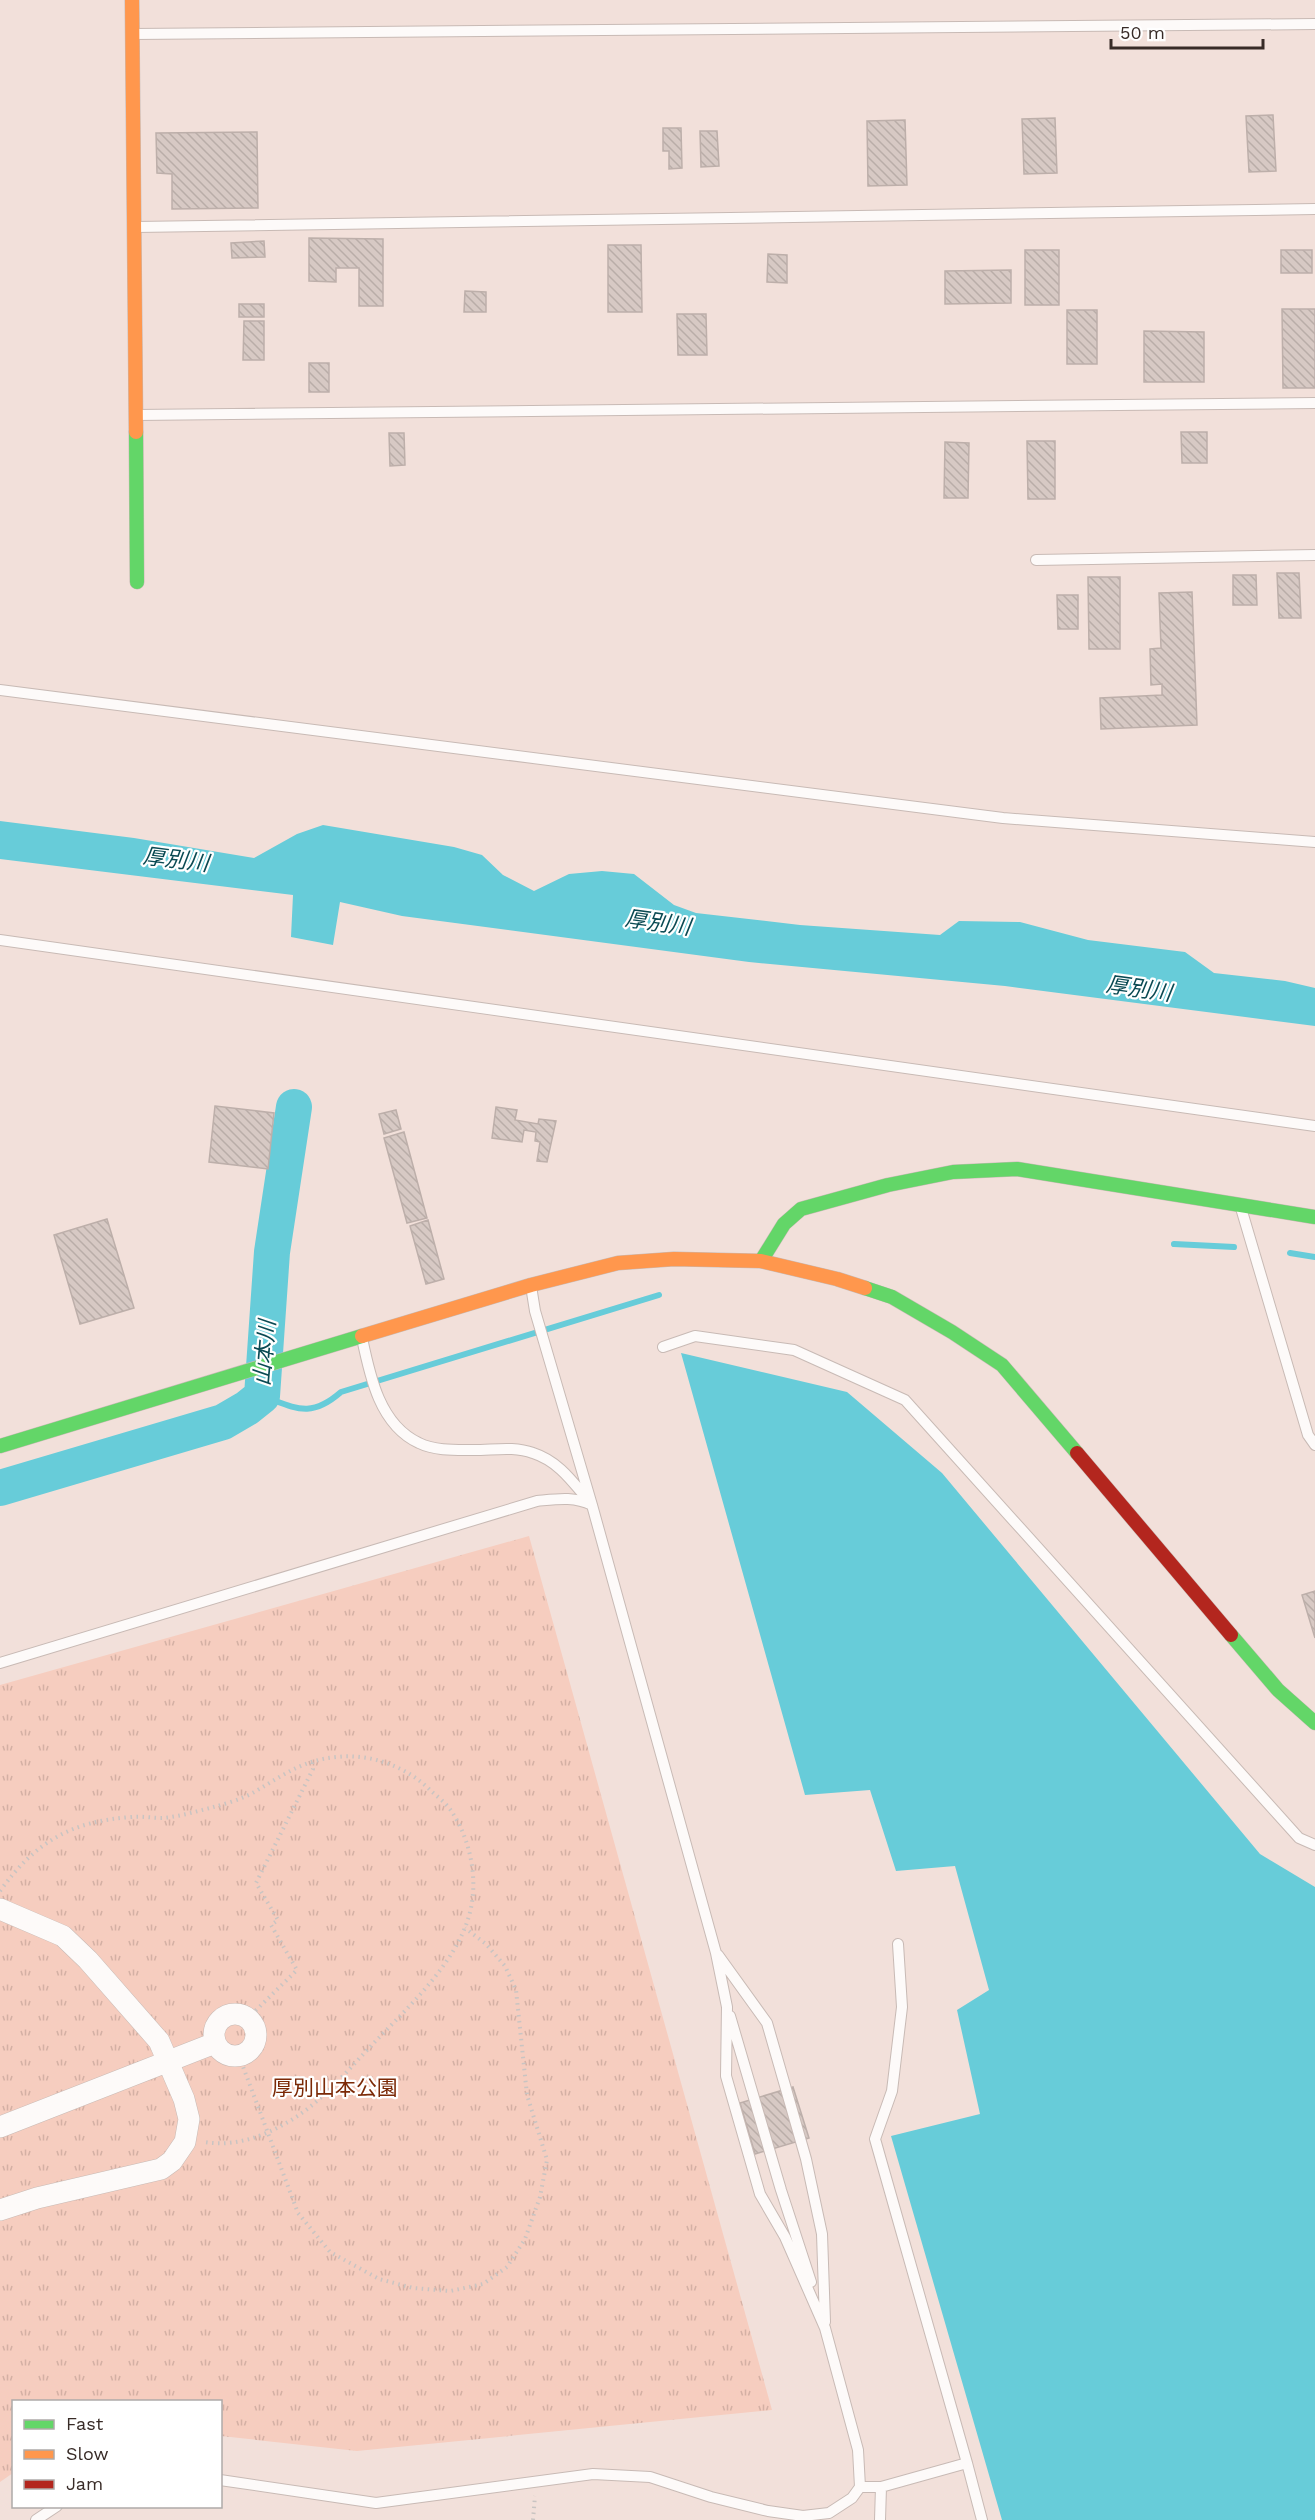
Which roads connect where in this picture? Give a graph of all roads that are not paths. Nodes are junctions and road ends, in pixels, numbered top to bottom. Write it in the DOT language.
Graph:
graph roads {
  1 [pos="132,0"];
  2 [pos="1315,24"];
  3 [pos="132,34"];
  4 [pos="1315,209"];
  5 [pos="134,227"];
  6 [pos="1315,403"];
  7 [pos="136,415"];
  8 [pos="1315,555"];
  9 [pos="1036,560"];
  10 [pos="138,582"];
  11 [pos="0,690"];
  12 [pos="1315,842"];
  13 [pos="0,940"];
  14 [pos="1315,1126"];
  15 [pos="1240,1205"];
  16 [pos="1315,1216"];
  17 [pos="761,1262"];
  18 [pos="531,1286"];
  19 [pos="362,1338"];
  20 [pos="663,1347"];
  21 [pos="0,1446"];
  22 [pos="1315,1446"];
  23 [pos="592,1505"];
  24 [pos="0,1663"];
  25 [pos="1315,1723"];
  26 [pos="1315,1845"];
  27 [pos="0,1909"];
  28 [pos="898,1944"];
  29 [pos="716,1953"];
  30 [pos="727,2007"];
  31 [pos="216,2043"];
  32 [pos="168,2062"];
  33 [pos="0,2127"];
  34 [pos="0,2210"];
  35 [pos="825,2328"];
  36 [pos="967,2463"];
  37 [pos="222,2480"];
  38 [pos="860,2487"];
  39 [pos="881,2487"];
  40 [pos="54,2508"];
  41 [pos="36,2520"];
  42 [pos="880,2520"];
  43 [pos="982,2520"];
  1 -- 3 [label="street"];
  2 -- 3 [label="lane"];
  3 -- 5 [label="street"];
  4 -- 5 [label="lane"];
  5 -- 7 [label="street"];
  6 -- 7 [label="lane"];
  7 -- 10 [label="street"];
  8 -- 9 [label="lane"];
  11 -- 12 [label="lane"];
  13 -- 14 [label="lane"];
  15 -- 16 [label="street"];
  15 -- 17 [label="street"];
  15 -- 22 [label="lane"];
  17 -- 18 [label="street"];
  17 -- 25 [label="street"];
  18 -- 19 [label="street"];
  18 -- 23 [label="lane"];
  19 -- 21 [label="street"];
  19 -- 23 [label="lane"];
  20 -- 26 [label="lane"];
  23 -- 24 [label="lane"];
  23 -- 29 [label="lane"];
  27 -- 32 [label="street"];
  28 -- 36 [label="lane"];
  29 -- 30 [label="lane"];
  29 -- 35 [label="lane"];
  30 -- 35 [label="lane"];
  30 -- 35 [label="lane"];
  31 -- 31 [label="street"];
  31 -- 32 [label="street"];
  32 -- 33 [label="street"];
  32 -- 34 [label="street"];
  35 -- 38 [label="lane"];
  36 -- 39 [label="lane"];
  36 -- 43 [label="lane"];
  37 -- 38 [label="lane"];
  38 -- 39 [label="lane"];
  39 -- 42 [label="lane"];
  40 -- 41 [label="lane"];
}
